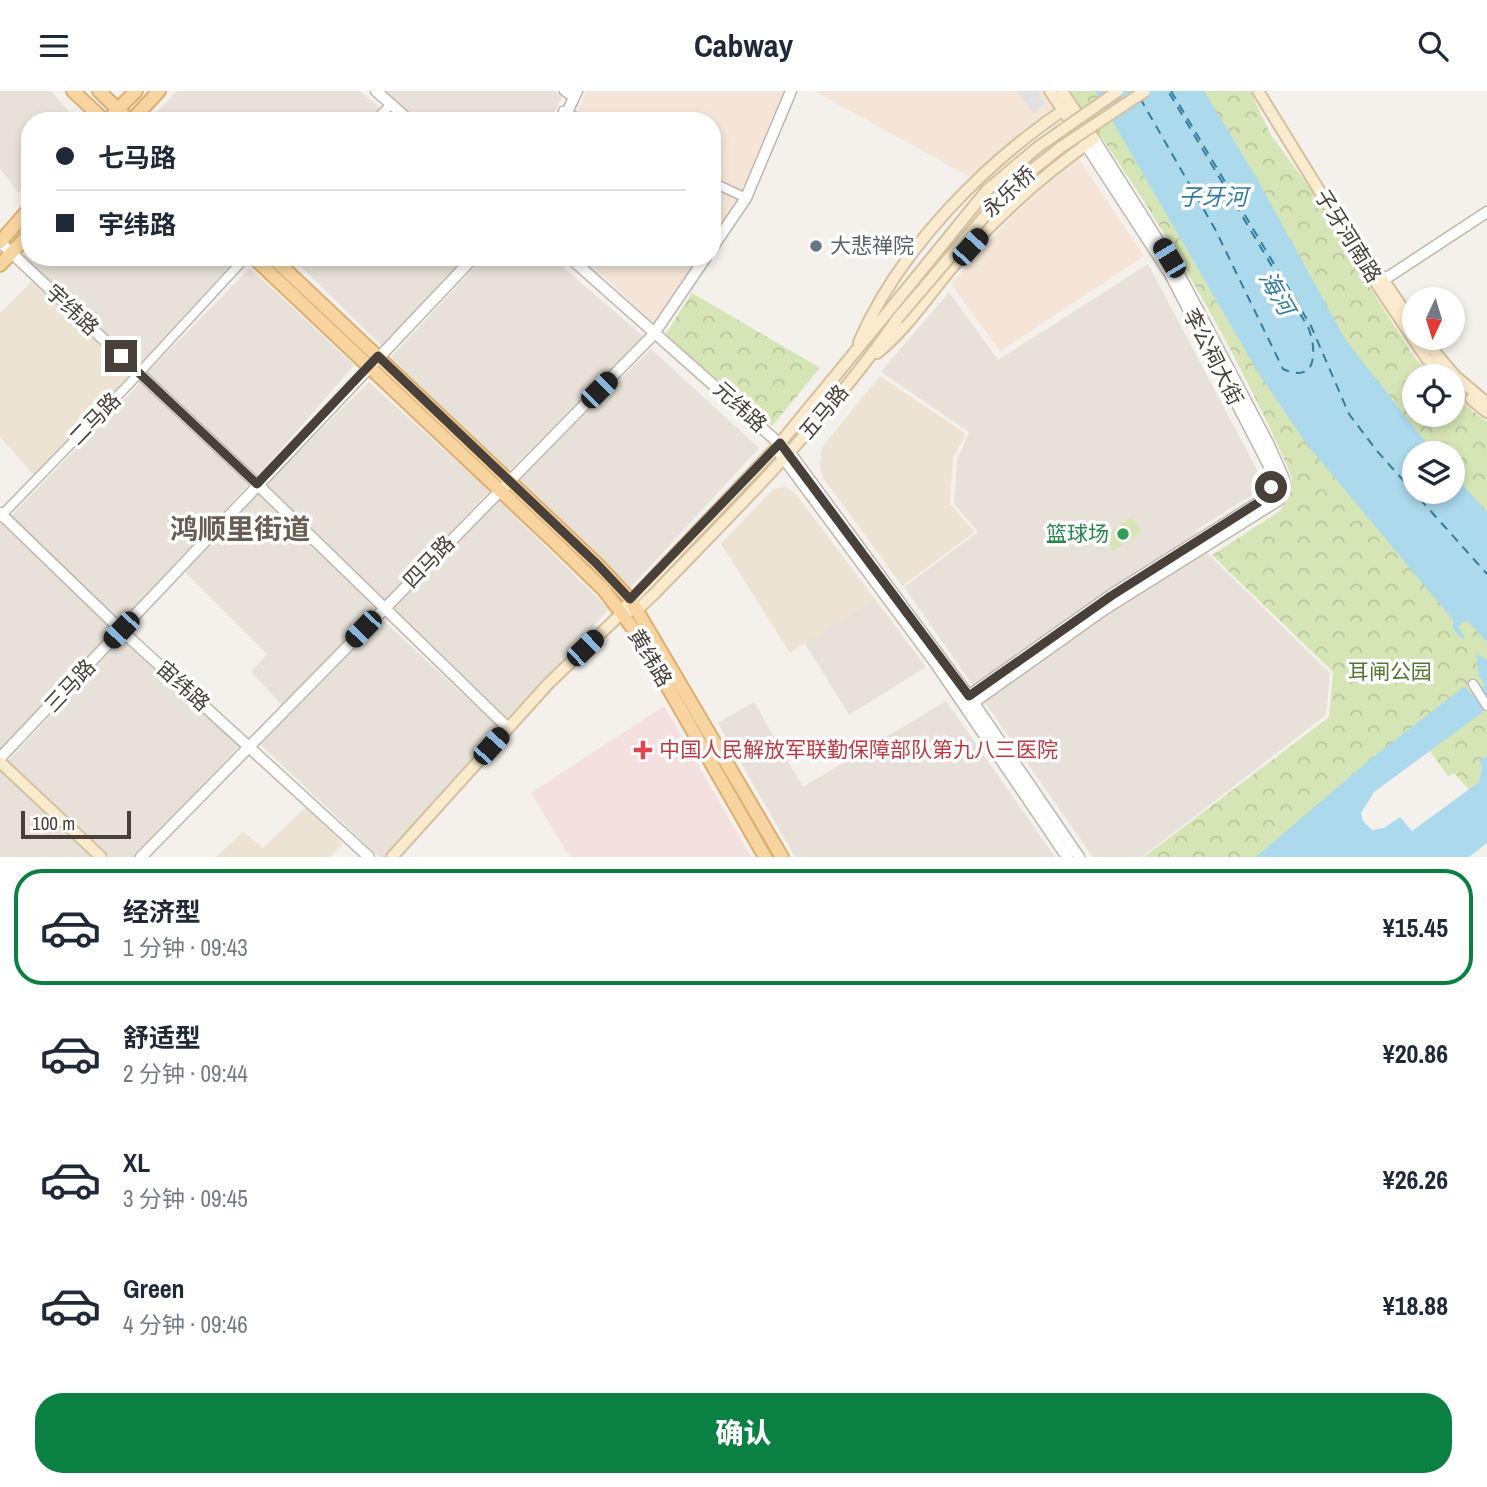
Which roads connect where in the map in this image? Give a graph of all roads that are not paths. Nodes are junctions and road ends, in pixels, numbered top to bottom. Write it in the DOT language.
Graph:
graph roads {
  1 [pos="73,91"];
  2 [pos="99,91"];
  3 [pos="135,91"];
  4 [pos="159,91"];
  5 [pos="373,91"];
  6 [pos="792,91"];
  7 [pos="1050,91"];
  8 [pos="1062,91"];
  9 [pos="1118,91"];
  10 [pos="1145,91"];
  11 [pos="1258,91"];
  12 [pos="1267,91"];
  13 [pos="571,93"];
  14 [pos="390,105"];
  15 [pos="1067,108"];
  16 [pos="118,109"];
  17 [pos="96,112"];
  18 [pos="115,112"];
  19 [pos="121,112"];
  20 [pos="139,112"];
  21 [pos="383,112"];
  22 [pos="397,112"];
  23 [pos="399,112"];
  24 [pos="564,112"];
  25 [pos="1090,142"];
  26 [pos="721,186"];
  27 [pos="746,198"];
  28 [pos="1487,212"];
  29 [pos="21,218"];
  30 [pos="721,235"];
  31 [pos="0,242"];
  32 [pos="21,243"];
  33 [pos="12,253"];
  34 [pos="21,262"];
  35 [pos="0,265"];
  36 [pos="26,266"];
  37 [pos="238,266"];
  38 [pos="262,266"];
  39 [pos="282,266"];
  40 [pos="468,266"];
  41 [pos="574,266"];
  42 [pos="579,266"];
  43 [pos="700,266"];
  44 [pos="1380,282"];
  45 [pos="1402,310"];
  46 [pos="892,316"];
  47 [pos="654,334"];
  48 [pos="1433,350"];
  49 [pos="854,353"];
  50 [pos="380,358"];
  51 [pos="867,362"];
  52 [pos="1432,364"];
  53 [pos="369,368"];
  54 [pos="139,373"];
  55 [pos="1465,394"];
  56 [pos="1487,403"];
  57 [pos="1487,412"];
  58 [pos="778,446"];
  59 [pos="788,456"];
  60 [pos="257,484"];
  61 [pos="504,485"];
  62 [pos="1,515"];
  63 [pos="634,604"];
  64 [pos="382,610"];
  65 [pos="623,612"];
  66 [pos="121,630"];
  67 [pos="1475,686"];
  68 [pos="968,702"];
  69 [pos="1487,706"];
  70 [pos="508,728"];
  71 [pos="250,746"];
  72 [pos="0,760"];
  73 [pos="101,857"];
  74 [pos="141,857"];
  75 [pos="369,857"];
  76 [pos="392,857"];
  77 [pos="765,857"];
  78 [pos="782,857"];
  79 [pos="1068,857"];
  80 [pos="1079,857"];
  1 -- 17 [label="main road"];
  2 -- 16 [label="main road"];
  3 -- 16 [label="main road"];
  4 -- 20 [label="main road"];
  5 -- 14 [label="street"];
  6 -- 27 [label="street"];
  7 -- 15 [label="main road, 李公祠大街"];
  8 -- 15 [label="main road, 李公祠大街"];
  9 -- 46 [label="main road, 永乐桥, bridge"];
  10 -- 46 [label="main road, 永乐桥, bridge"];
  11 -- 44 [label="main road, 子牙河南路"];
  12 -- 44 [label="main road, 子牙河南路"];
  13 -- 24 [label="street"];
  14 -- 21 [label="street"];
  14 -- 22 [label="street"];
  14 -- 23 [label="street"];
  15 -- 25 [label="main road, 李公祠大街"];
  15 -- 49 [label="main road"];
  16 -- 18 [label="main road"];
  16 -- 19 [label="main road"];
  25 -- 51 [label="main road"];
  25 -- 68 [label="street, 李公祠大街"];
  25 -- 68 [label="street, 李公祠大街"];
  26 -- 27 [label="street"];
  27 -- 30 [label="street"];
  28 -- 44 [label="street"];
  29 -- 31 [label="main road"];
  31 -- 33 [label="street, 宇纬路"];
  32 -- 33 [label="main road"];
  33 -- 34 [label="street, 宇纬路"];
  33 -- 35 [label="main road"];
  36 -- 54 [label="street, 宇纬路"];
  37 -- 54 [label="street, 二马路"];
  38 -- 53 [label="main road, 黄纬路"];
  39 -- 50 [label="main road, 黄纬路"];
  40 -- 50 [label="street, 三马路"];
  41 -- 47 [label="street, 元纬路"];
  42 -- 47 [label="street, 元纬路"];
  43 -- 47 [label="street, 四马路"];
  44 -- 45 [label="main road, 子牙河南路"];
  44 -- 52 [label="main road, 子牙河南路"];
  46 -- 49 [label="main road, 五马路"];
  46 -- 51 [label="main road, 五马路"];
  47 -- 58 [label="street, 元纬路"];
  47 -- 61 [label="street, 四马路"];
  48 -- 56 [label="main road"];
  49 -- 58 [label="main road, 五马路"];
  50 -- 53 [label="street, 三马路"];
  50 -- 61 [label="main road, 黄纬路"];
  51 -- 59 [label="main road, 五马路"];
  53 -- 60 [label="street, 三马路"];
  53 -- 61 [label="main road, 黄纬路"];
  54 -- 60 [label="street, 宇纬路"];
  54 -- 62 [label="street, 二马路"];
  55 -- 57 [label="main road"];
  58 -- 59 [label="street, 元纬路"];
  58 -- 63 [label="main road, 五马路"];
  59 -- 63 [label="main road, 五马路"];
  59 -- 68 [label="street, 元纬路"];
  60 -- 64 [label="street, 宇纬路"];
  60 -- 66 [label="street, 三马路"];
  61 -- 63 [label="main road, 黄纬路"];
  61 -- 64 [label="street, 四马路"];
  61 -- 65 [label="main road, 黄纬路"];
  62 -- 66 [label="street, 宙纬路"];
  63 -- 65 [label="main road"];
  63 -- 78 [label="main road, 黄纬路"];
  64 -- 70 [label="street, 宇纬路"];
  64 -- 71 [label="street, 四马路"];
  65 -- 70 [label="main road"];
  65 -- 77 [label="main road, 黄纬路"];
  66 -- 71 [label="street, 宙纬路"];
  66 -- 72 [label="street, 三马路"];
  67 -- 69 [label="street"];
  68 -- 79 [label="street, 元纬路"];
  68 -- 80 [label="street, 元纬路"];
  70 -- 76 [label="main road"];
  71 -- 74 [label="street, 四马路"];
  71 -- 75 [label="street, 宙纬路"];
  72 -- 73 [label="main road"];
}
